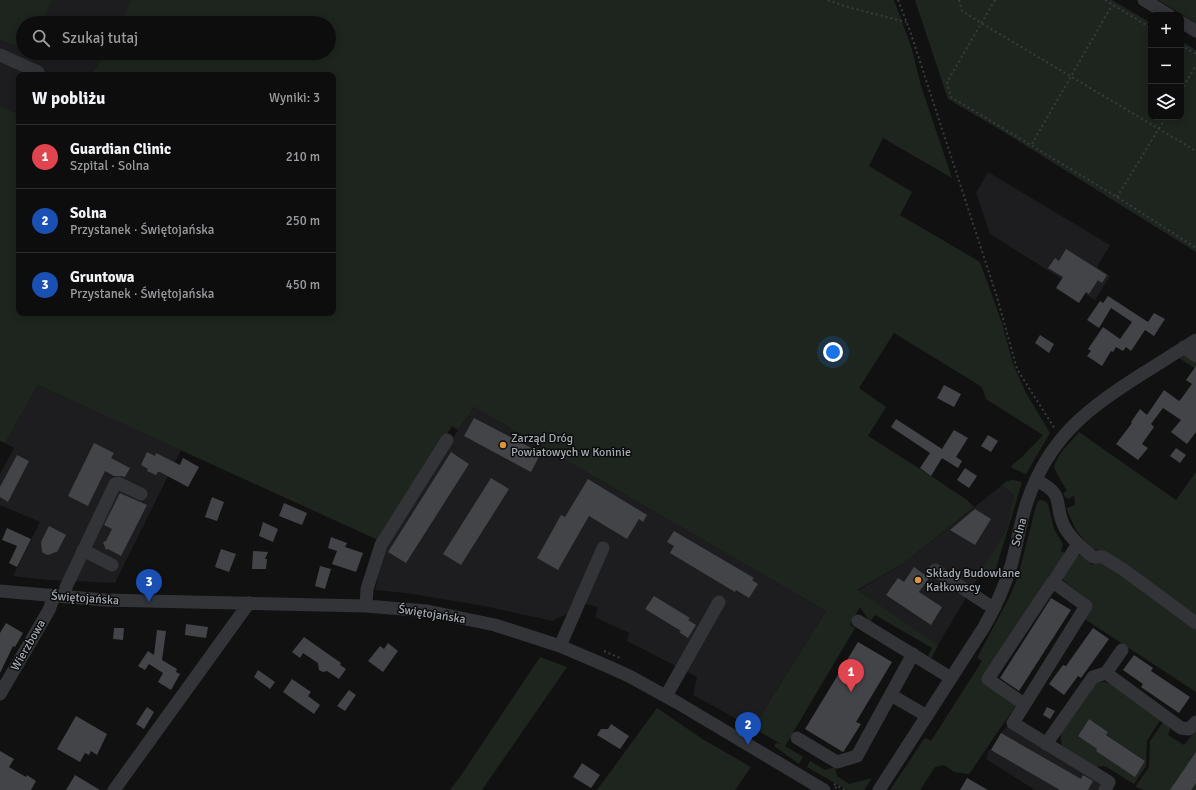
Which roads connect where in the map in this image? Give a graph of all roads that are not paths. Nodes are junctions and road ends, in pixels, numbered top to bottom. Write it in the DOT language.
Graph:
graph roads {
  1 [pos="1144,0"];
  2 [pos="1164,12"];
  3 [pos="1184,24"];
  4 [pos="1196,31"];
  5 [pos="0,55"];
  6 [pos="38,72"];
  7 [pos="1196,340"];
  8 [pos="1184,347"];
  9 [pos="1196,356"];
  10 [pos="447,440"];
  11 [pos="1036,480"];
  12 [pos="141,494"];
  13 [pos="1078,544"];
  14 [pos="603,548"];
  15 [pos="83,550"];
  16 [pos="112,565"];
  17 [pos="935,570"];
  18 [pos="1054,581"];
  19 [pos="0,591"];
  20 [pos="60,597"];
  21 [pos="719,602"];
  22 [pos="249,603"];
  23 [pos="366,606"];
  24 [pos="995,607"];
  25 [pos="858,621"];
  26 [pos="1196,623"];
  27 [pos="560,646"];
  28 [pos="1122,650"];
  29 [pos="913,654"];
  30 [pos="1106,673"];
  31 [pos="952,678"];
  32 [pos="0,694"];
  33 [pos="891,694"];
  34 [pos="666,696"];
  35 [pos="1024,704"];
  36 [pos="927,716"];
  37 [pos="1196,722"];
  38 [pos="797,738"];
  39 [pos="1046,744"];
  40 [pos="828,785"];
  41 [pos="114,790"];
  42 [pos="879,790"];
  43 [pos="1105,790"];
  1 -- 2 [label="street"];
  3 -- 4 [label="street"];
  5 -- 6 [label="street"];
  7 -- 8 [label="street, Solna"];
  8 -- 9 [label="street"];
  8 -- 11 [label="street, Solna"];
  10 -- 23 [label="street"];
  11 -- 13 [label="street"];
  11 -- 24 [label="street, Solna"];
  12 -- 15 [label="street, Wierzbowa"];
  13 -- 18 [label="street"];
  13 -- 26 [label="street"];
  14 -- 27 [label="street"];
  15 -- 16 [label="street"];
  15 -- 20 [label="street, Wierzbowa"];
  17 -- 24 [label="street"];
  18 -- 35 [label="street"];
  18 -- 35 [label="street"];
  19 -- 20 [label="street, Świętojańska"];
  20 -- 22 [label="street, Świętojańska"];
  20 -- 32 [label="street, Wierzbowa"];
  21 -- 34 [label="street"];
  22 -- 23 [label="street, Świętojańska"];
  22 -- 41 [label="street"];
  23 -- 27 [label="street, Świętojańska"];
  24 -- 31 [label="street, Solna"];
  25 -- 29 [label="street"];
  27 -- 34 [label="street, Świętojańska"];
  28 -- 30 [label="street"];
  29 -- 31 [label="street"];
  29 -- 33 [label="street"];
  30 -- 37 [label="street"];
  30 -- 39 [label="street"];
  31 -- 36 [label="street, Solna"];
  33 -- 36 [label="street"];
  33 -- 38 [label="street"];
  34 -- 40 [label="street, Świętojańska"];
  35 -- 39 [label="street"];
  36 -- 42 [label="street, Solna"];
  39 -- 43 [label="street"];
}
